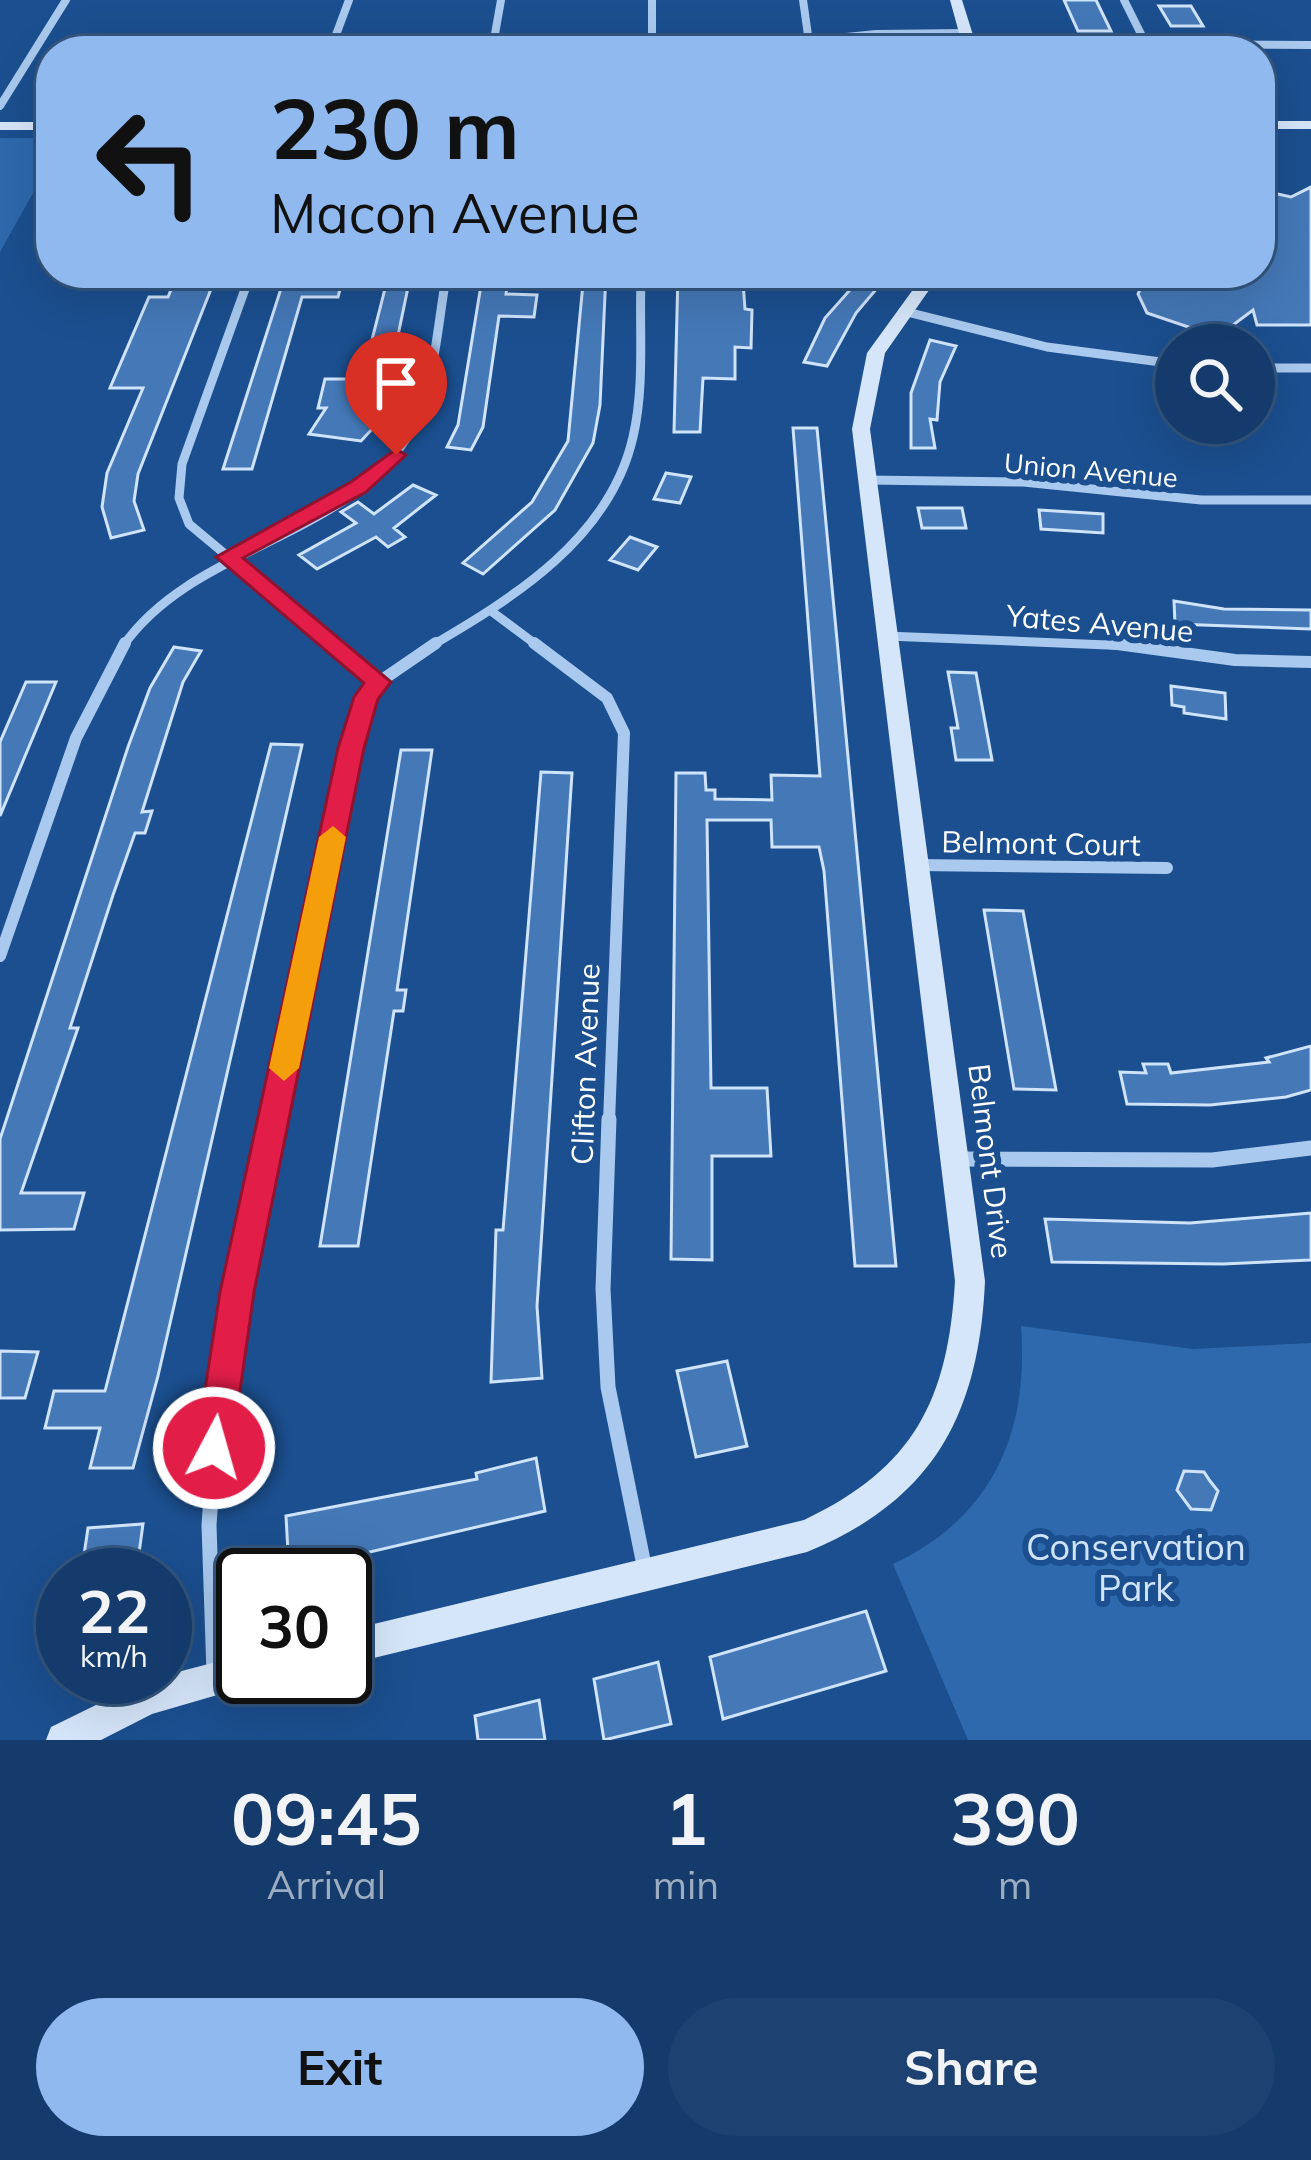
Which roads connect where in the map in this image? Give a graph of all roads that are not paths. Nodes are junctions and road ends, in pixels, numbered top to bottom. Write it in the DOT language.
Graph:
graph roads {
  1 [pos="66,0"];
  2 [pos="349,0"];
  3 [pos="501,0"];
  4 [pos="652,0"];
  5 [pos="803,0"];
  6 [pos="956,0"];
  7 [pos="1124,0"];
  8 [pos="967,33"];
  9 [pos="44,36"];
  10 [pos="336,36"];
  11 [pos="495,36"];
  12 [pos="652,36"];
  13 [pos="808,36"];
  14 [pos="859,36"];
  15 [pos="968,36"];
  16 [pos="1142,36"];
  17 [pos="1275,45"];
  18 [pos="1311,45"];
  19 [pos="36,48"];
  20 [pos="0,106"];
  21 [pos="1275,125"];
  22 [pos="1311,125"];
  23 [pos="0,126"];
  24 [pos="36,126"];
  25 [pos="246,288"];
  26 [pos="444,288"];
  27 [pos="640,288"];
  28 [pos="921,288"];
  29 [pos="904,311"];
  30 [pos="1155,361"];
  31 [pos="1275,368"];
  32 [pos="1311,368"];
  33 [pos="866,480"];
  34 [pos="1311,500"];
  35 [pos="227,557"];
  36 [pos="491,610"];
  37 [pos="885,636"];
  38 [pos="1311,662"];
  39 [pos="378,682"];
  40 [pos="915,865"];
  41 [pos="1167,868"];
  42 [pos="0,956"];
  43 [pos="1311,1148"];
  44 [pos="955,1159"];
  45 [pos="216,1578"];
  46 [pos="646,1578"];
  47 [pos="372,1642"];
  48 [pos="216,1679"];
  49 [pos="64,1740"];
  1 -- 9 [label="street"];
  2 -- 10 [label="street"];
  3 -- 11 [label="street"];
  4 -- 12 [label="street"];
  5 -- 13 [label="street"];
  6 -- 8 [label="street"];
  7 -- 16 [label="street"];
  8 -- 14 [label="street"];
  8 -- 15 [label="street"];
  17 -- 18 [label="street"];
  19 -- 20 [label="street"];
  21 -- 22 [label="street"];
  23 -- 24 [label="street"];
  25 -- 35 [label="street"];
  26 -- 35 [label="street"];
  27 -- 36 [label="street"];
  28 -- 29 [label="street, Belmont Drive"];
  29 -- 30 [label="street"];
  29 -- 33 [label="street, Belmont Drive"];
  31 -- 32 [label="street"];
  33 -- 34 [label="street, Union Avenue"];
  33 -- 37 [label="street, Belmont Drive"];
  35 -- 39 [label="street"];
  35 -- 42 [label="street"];
  36 -- 39 [label="street"];
  36 -- 46 [label="street, Clifton Avenue"];
  37 -- 38 [label="street, Yates Avenue"];
  37 -- 40 [label="street, Belmont Drive"];
  39 -- 45 [label="street"];
  40 -- 41 [label="street, Belmont Court"];
  40 -- 44 [label="street, Belmont Drive"];
  43 -- 44 [label="street"];
  44 -- 46 [label="street, Belmont Drive"];
  46 -- 47 [label="street, Belmont Drive"];
  48 -- 49 [label="street"];
}
